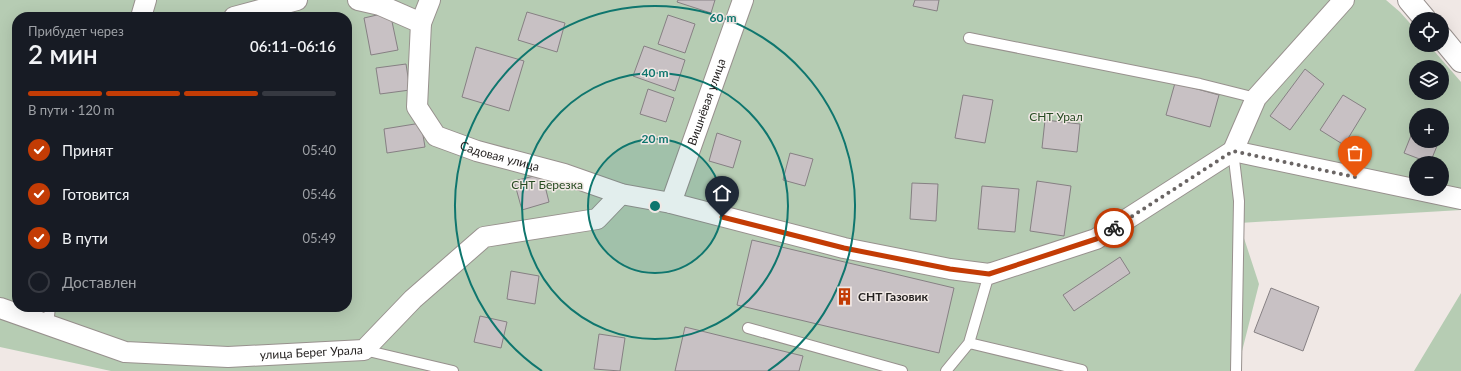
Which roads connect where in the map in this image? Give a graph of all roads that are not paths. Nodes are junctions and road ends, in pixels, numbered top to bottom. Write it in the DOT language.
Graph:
graph roads {
  1 [pos="146,0"];
  2 [pos="297,0"];
  3 [pos="358,0"];
  4 [pos="430,0"];
  5 [pos="742,0"];
  6 [pos="1344,0"];
  7 [pos="1409,0"];
  8 [pos="142,12"];
  9 [pos="253,12"];
  10 [pos="1419,12"];
  11 [pos="421,23"];
  12 [pos="969,38"];
  13 [pos="1449,46"];
  14 [pos="1461,61"];
  15 [pos="1256,98"];
  16 [pos="1233,151"];
  17 [pos="621,194"];
  18 [pos="1461,200"];
  19 [pos="671,203"];
  20 [pos="989,274"];
  21 [pos="0,308"];
  22 [pos="12,310"];
  23 [pos="24,312"];
  24 [pos="49,316"];
  25 [pos="748,328"];
  26 [pos="969,343"];
  27 [pos="364,350"];
  28 [pos="1082,370"];
  29 [pos="453,371"];
  30 [pos="902,371"];
  31 [pos="946,371"];
  32 [pos="1236,371"];
  1 -- 8 [label="street"];
  2 -- 9 [label="street"];
  3 -- 11 [label="street"];
  4 -- 11 [label="street, Садовая улица"];
  5 -- 19 [label="street, Вишнёвая улица"];
  6 -- 15 [label="street"];
  7 -- 10 [label="street"];
  11 -- 17 [label="street, Садовая улица"];
  12 -- 15 [label="lane"];
  13 -- 14 [label="street"];
  15 -- 16 [label="street"];
  16 -- 18 [label="street"];
  16 -- 20 [label="street, Садовая улица"];
  16 -- 32 [label="lane"];
  17 -- 19 [label="street, Садовая улица"];
  17 -- 27 [label="street, улица Берег Урала"];
  19 -- 20 [label="street, Садовая улица"];
  20 -- 26 [label="lane"];
  21 -- 22 [label="street, улица Берег Урала"];
  23 -- 24 [label="street, улица Берег Урала"];
  24 -- 27 [label="street, улица Берег Урала"];
  25 -- 30 [label="lane"];
  26 -- 28 [label="lane"];
  26 -- 31 [label="lane"];
  27 -- 29 [label="lane"];
}
